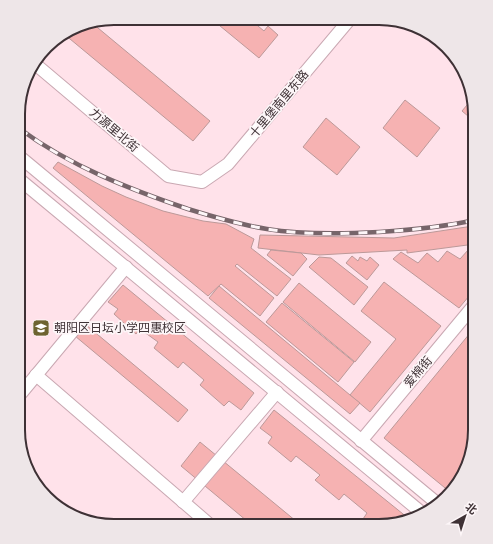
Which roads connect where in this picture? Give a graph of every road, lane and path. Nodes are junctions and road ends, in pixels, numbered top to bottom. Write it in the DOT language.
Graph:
graph roads {
  1 [pos="345,25"];
  2 [pos="39,66"];
  3 [pos="25,161"];
  4 [pos="202,182"];
  5 [pos="25,183"];
  6 [pos="126,267"];
  7 [pos="468,312"];
  8 [pos="36,375"];
  9 [pos="25,388"];
  10 [pos="277,392"];
  11 [pos="361,441"];
  12 [pos="434,500"];
  13 [pos="183,502"];
  14 [pos="419,510"];
  15 [pos="203,519"];
  1 -- 4 [label="street, 十里堡南里东路"];
  2 -- 4 [label="street, 力源里北街"];
  3 -- 11 [label="street"];
  5 -- 6 [label="street"];
  6 -- 8 [label="street"];
  6 -- 10 [label="street"];
  7 -- 11 [label="street, 爱棉街"];
  8 -- 9 [label="street"];
  8 -- 13 [label="street"];
  10 -- 13 [label="street"];
  10 -- 14 [label="street"];
  11 -- 12 [label="street"];
  13 -- 15 [label="street"];
}
